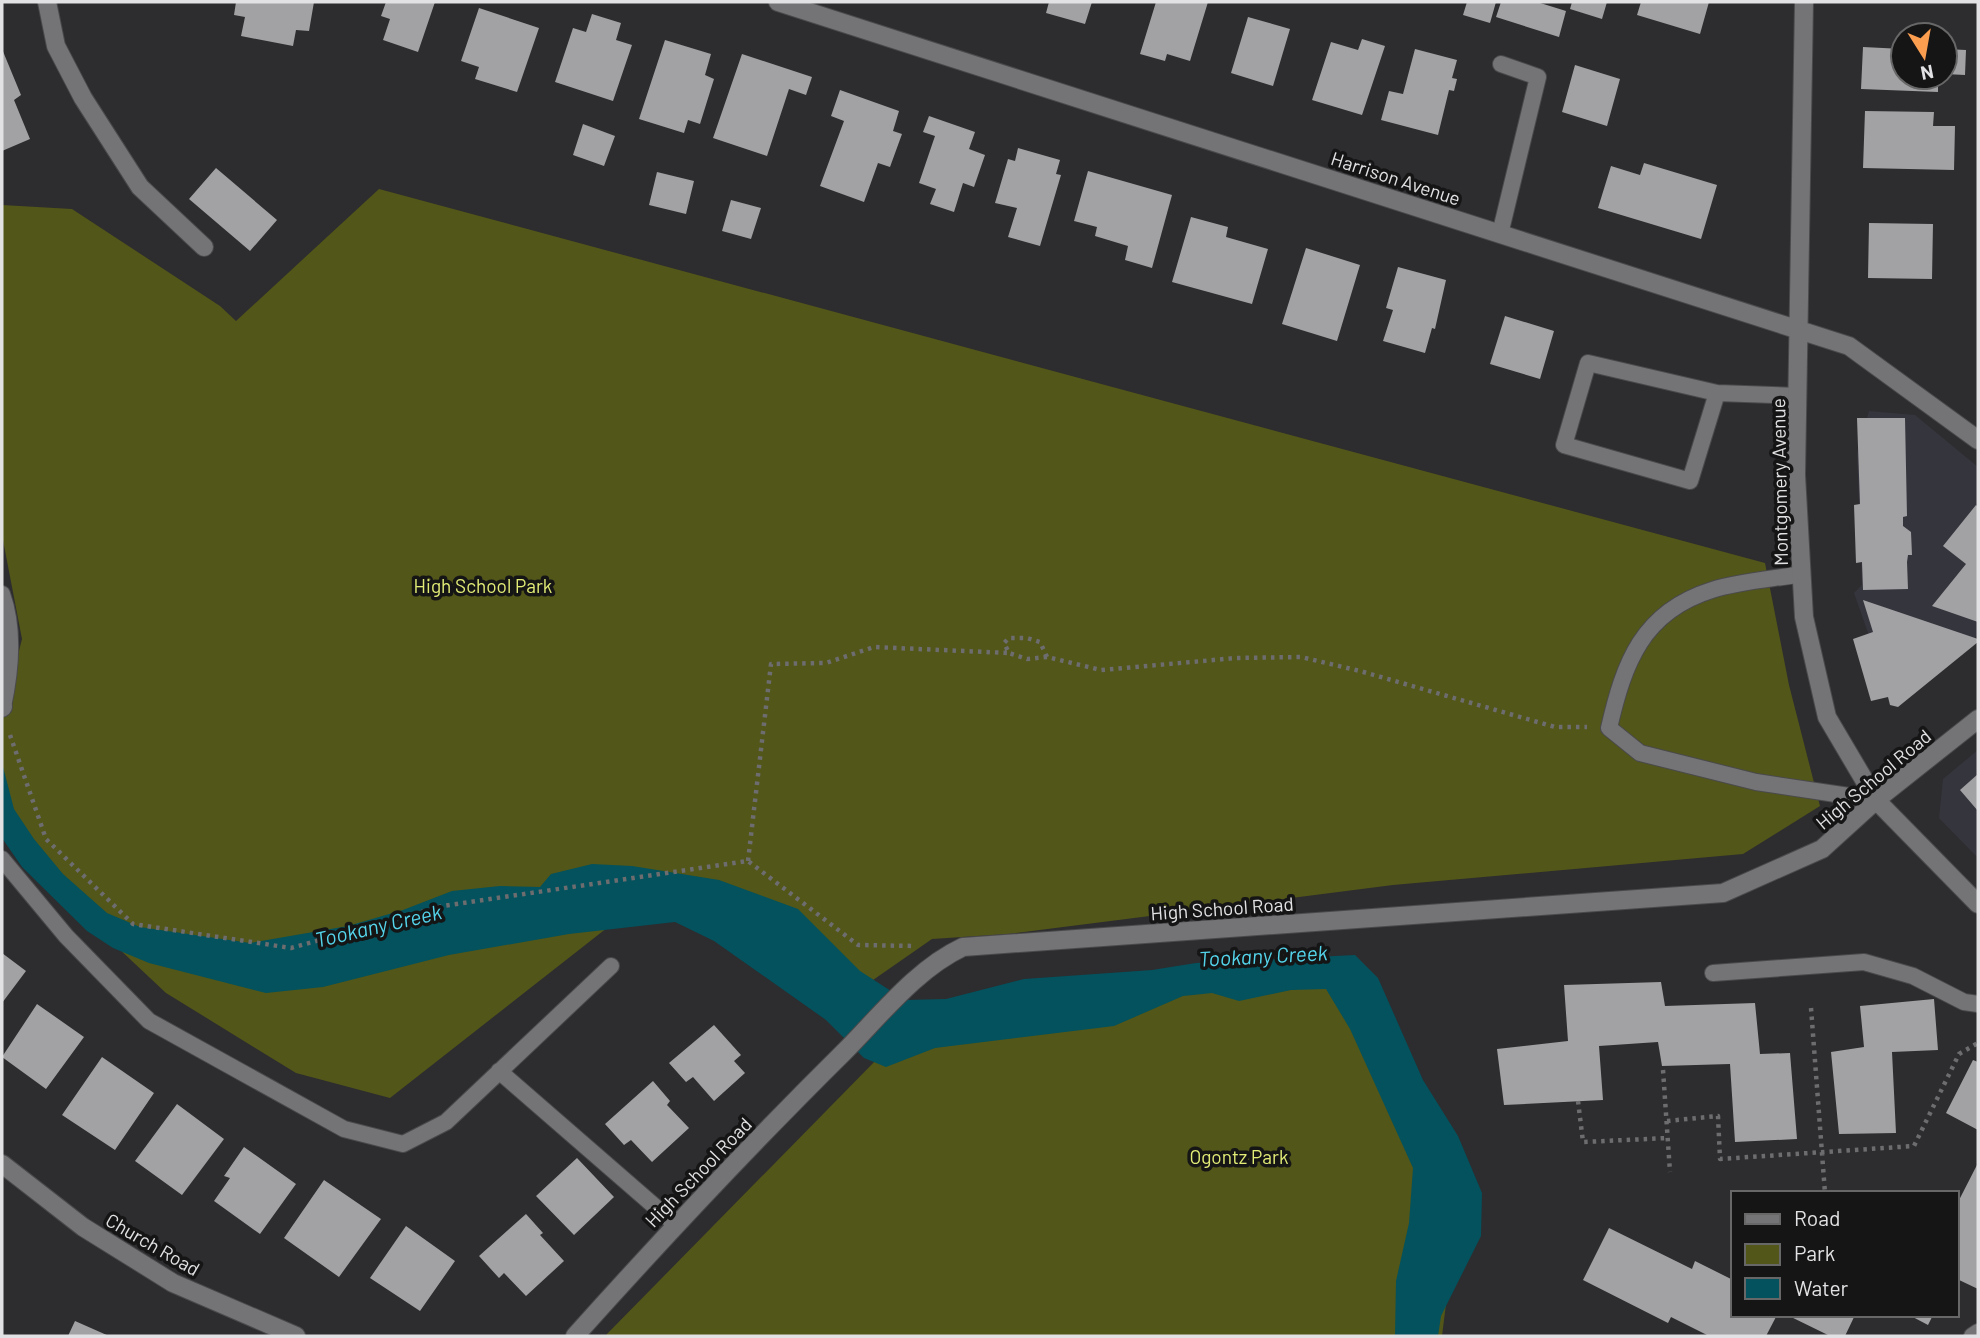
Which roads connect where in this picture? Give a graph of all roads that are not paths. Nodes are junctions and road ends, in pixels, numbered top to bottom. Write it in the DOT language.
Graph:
graph roads {
  1 [pos="47,2"];
  2 [pos="778,2"];
  3 [pos="1804,2"];
  4 [pos="803,5"];
  5 [pos="1501,64"];
  6 [pos="1500,233"];
  7 [pos="204,247"];
  8 [pos="1799,330"];
  9 [pos="1717,393"];
  10 [pos="1798,396"];
  11 [pos="1978,439"];
  12 [pos="1802,574"];
  13 [pos="2,594"];
  14 [pos="2,708"];
  15 [pos="1978,719"];
  16 [pos="1876,800"];
  17 [pos="2,859"];
  18 [pos="1978,904"];
  19 [pos="611,966"];
  20 [pos="1713,973"];
  21 [pos="1978,1004"];
  22 [pos="499,1071"];
  23 [pos="2,1164"];
  24 [pos="675,1224"];
  25 [pos="1978,1332"];
  26 [pos="296,1336"];
  27 [pos="575,1336"];
  28 [pos="1972,1336"];
  1 -- 7 [label="street"];
  2 -- 4 [label="street, Harrison Avenue"];
  3 -- 8 [label="street, Montgomery Avenue"];
  4 -- 6 [label="street, Harrison Avenue"];
  5 -- 6 [label="lane"];
  6 -- 8 [label="street, Harrison Avenue"];
  8 -- 10 [label="street, Montgomery Avenue"];
  8 -- 11 [label="street, Harrison Avenue"];
  9 -- 9 [label="lane"];
  9 -- 10 [label="lane"];
  10 -- 12 [label="street, Montgomery Avenue"];
  12 -- 16 [label="street, Montgomery Avenue"];
  12 -- 16 [label="lane"];
  13 -- 14 [label="lane"];
  15 -- 16 [label="street, High School Road"];
  16 -- 18 [label="street, Montgomery Avenue"];
  16 -- 24 [label="street, High School Road"];
  17 -- 22 [label="lane"];
  19 -- 22 [label="lane"];
  20 -- 21 [label="lane"];
  22 -- 24 [label="lane"];
  23 -- 26 [label="street, Church Road"];
  24 -- 27 [label="street, High School Road"];
  25 -- 28 [label="lane"];
}
